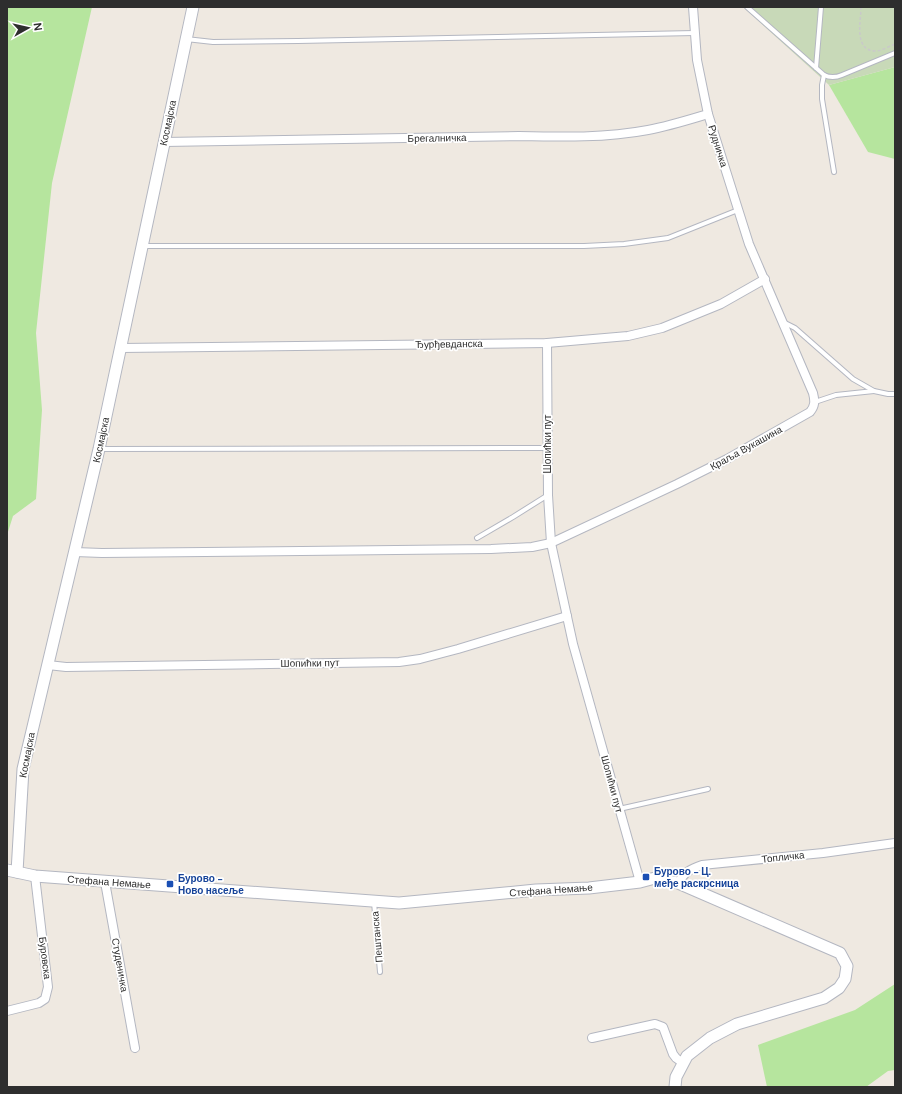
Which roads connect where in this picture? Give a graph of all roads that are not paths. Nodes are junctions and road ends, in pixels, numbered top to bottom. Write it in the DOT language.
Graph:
graph roads {
  1 [pos="193,7"];
  2 [pos="693,7"];
  3 [pos="747,7"];
  4 [pos="821,7"];
  5 [pos="695,33"];
  6 [pos="186,39"];
  7 [pos="895,53"];
  8 [pos="816,68"];
  9 [pos="824,75"];
  10 [pos="708,114"];
  11 [pos="164,142"];
  12 [pos="834,172"];
  13 [pos="738,210"];
  14 [pos="142,246"];
  15 [pos="765,279"];
  16 [pos="783,322"];
  17 [pos="547,343"];
  18 [pos="121,348"];
  19 [pos="874,391"];
  20 [pos="895,394"];
  21 [pos="815,402"];
  22 [pos="547,448"];
  23 [pos="99,450"];
  24 [pos="548,495"];
  25 [pos="477,538"];
  26 [pos="551,543"];
  27 [pos="75,552"];
  28 [pos="567,616"];
  29 [pos="48,665"];
  30 [pos="708,789"];
  31 [pos="618,809"];
  32 [pos="895,843"];
  33 [pos="12,871"];
  34 [pos="35,876"];
  35 [pos="105,882"];
  36 [pos="640,882"];
  37 [pos="678,883"];
  38 [pos="374,902"];
  39 [pos="380,972"];
  40 [pos="7,1011"];
  41 [pos="592,1038"];
  42 [pos="135,1048"];
  43 [pos="683,1063"];
  44 [pos="675,1087"];
  1 -- 6 [label="street, Космајска"];
  2 -- 5 [label="street, Рудничка"];
  3 -- 8 [label="lane"];
  4 -- 8 [label="lane"];
  5 -- 6 [label="lane"];
  5 -- 10 [label="street, Рудничка"];
  6 -- 11 [label="street, Космајска"];
  7 -- 9 [label="lane"];
  8 -- 9 [label="lane"];
  9 -- 12 [label="lane"];
  10 -- 11 [label="street, Брегалничка"];
  10 -- 13 [label="street, Рудничка"];
  11 -- 14 [label="street, Космајска"];
  13 -- 14 [label="lane"];
  13 -- 15 [label="street, Рудничка"];
  14 -- 18 [label="street, Космајска"];
  15 -- 16 [label="street"];
  15 -- 17 [label="street, Ђурђевданска"];
  16 -- 19 [label="lane"];
  16 -- 21 [label="street"];
  17 -- 18 [label="street, Ђурђевданска"];
  17 -- 22 [label="street, Шопићки пут"];
  18 -- 23 [label="street, Космајска"];
  19 -- 20 [label="lane"];
  19 -- 21 [label="lane"];
  21 -- 26 [label="street, Краља Вукашина"];
  22 -- 23 [label="lane"];
  22 -- 24 [label="street, Шопићки пут"];
  23 -- 27 [label="street, Космајска"];
  24 -- 25 [label="lane"];
  24 -- 26 [label="street, Шопићки пут"];
  26 -- 27 [label="street, Краља Вукашина"];
  26 -- 28 [label="street, Шопићки пут"];
  27 -- 29 [label="street, Космајска"];
  28 -- 29 [label="street, Шопићки пут"];
  28 -- 31 [label="street, Шопићки пут"];
  29 -- 33 [label="street, Космајска"];
  30 -- 31 [label="lane"];
  31 -- 36 [label="street, Шопићки пут"];
  32 -- 37 [label="street, Топличка"];
  33 -- 34 [label="street, Стефана Немање"];
  34 -- 35 [label="street, Стефана Немање"];
  34 -- 40 [label="street, Буровска"];
  35 -- 38 [label="street, Стефана Немање"];
  35 -- 42 [label="street, Студеничка"];
  36 -- 37 [label="street, Стефана Немање"];
  36 -- 38 [label="street, Стефана Немање"];
  37 -- 43 [label="street, Стефана Немање"];
  38 -- 39 [label="lane, Пештанска"];
  41 -- 43 [label="street"];
  43 -- 44 [label="street, Стефана Немање"];
}
